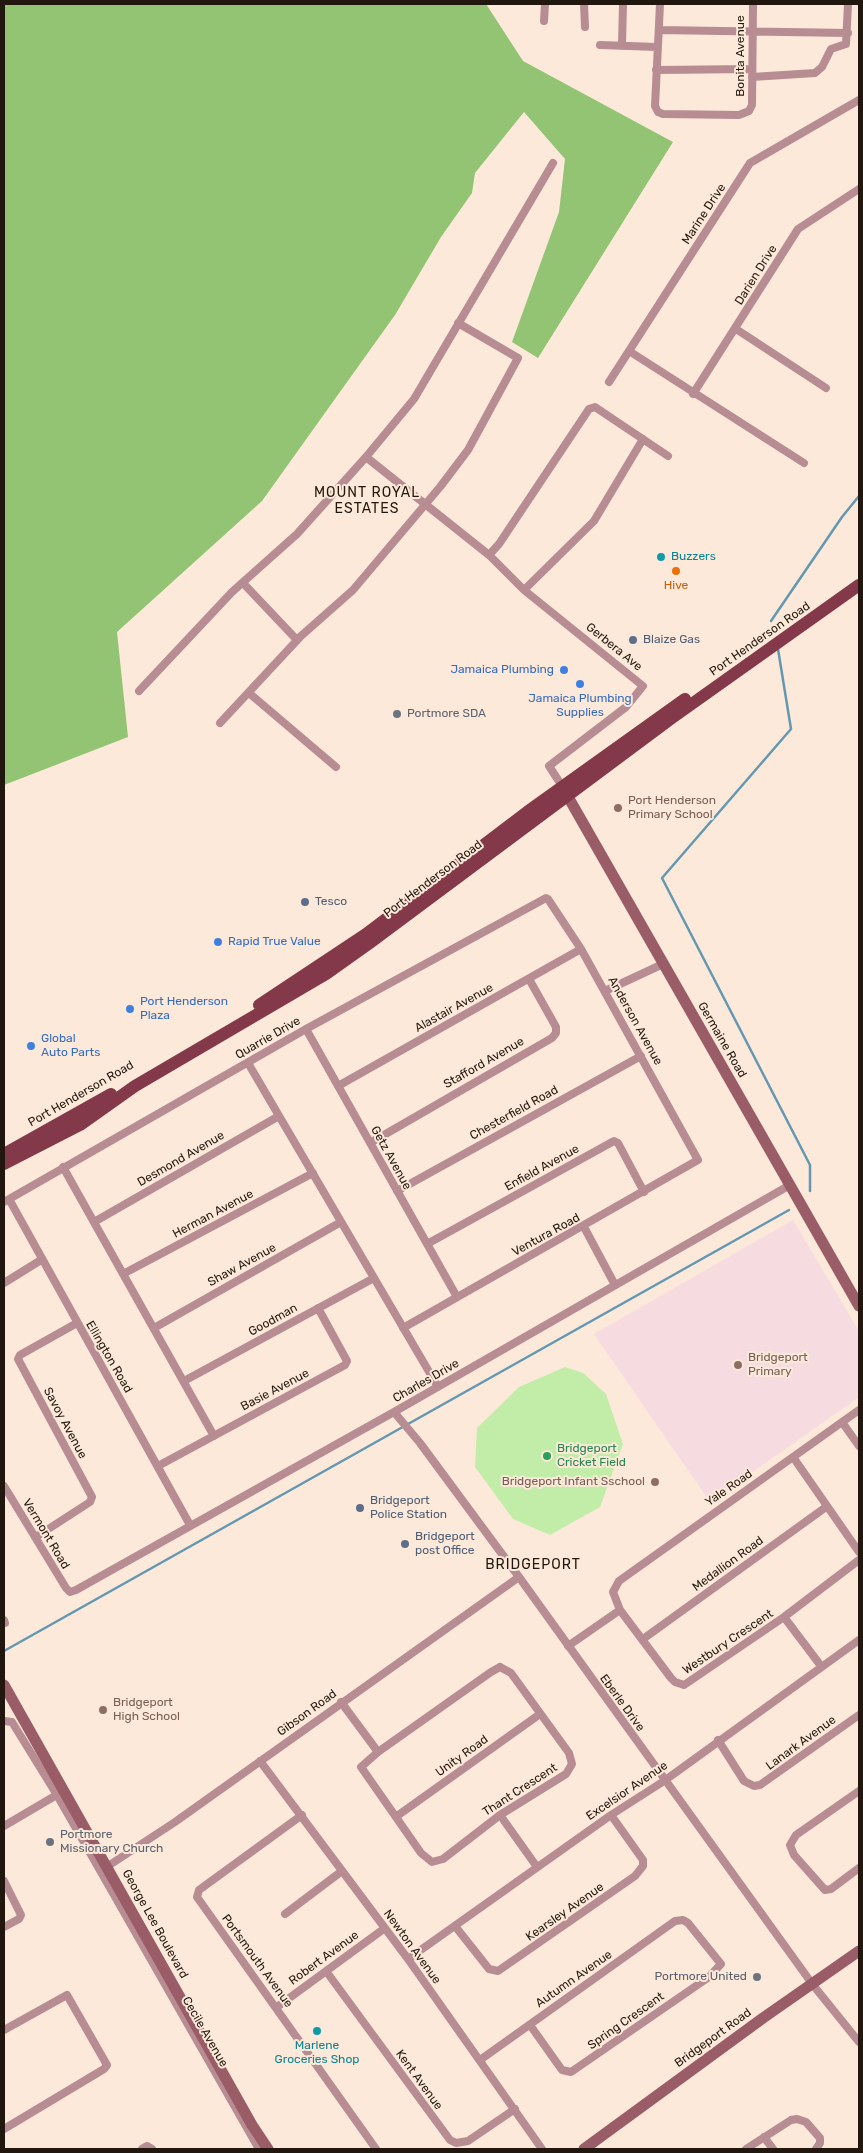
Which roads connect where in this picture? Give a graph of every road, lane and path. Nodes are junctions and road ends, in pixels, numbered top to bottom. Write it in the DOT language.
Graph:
graph roads {
  1 [pos="545,4"];
  2 [pos="584,4"];
  3 [pos="623,4"];
  4 [pos="660,4"];
  5 [pos="753,4"];
  6 [pos="848,4"];
  7 [pos="544,21"];
  8 [pos="585,27"];
  9 [pos="659,30"];
  10 [pos="753,31"];
  11 [pos="848,33"];
  12 [pos="600,44"];
  13 [pos="622,44"];
  14 [pos="657,47"];
  15 [pos="752,68"];
  16 [pos="656,70"];
  17 [pos="752,78"];
  18 [pos="859,100"];
  19 [pos="553,163"];
  20 [pos="859,189"];
  21 [pos="458,323"];
  22 [pos="736,329"];
  23 [pos="629,351"];
  24 [pos="609,382"];
  25 [pos="826,388"];
  26 [pos="693,394"];
  27 [pos="643,439"];
  28 [pos="668,456"];
  29 [pos="366,457"];
  30 [pos="804,463"];
  31 [pos="426,504"];
  32 [pos="489,555"];
  33 [pos="859,576"];
  34 [pos="243,583"];
  35 [pos="859,584"];
  36 [pos="524,590"];
  37 [pos="297,640"];
  38 [pos="139,691"];
  39 [pos="249,692"];
  40 [pos="220,723"];
  41 [pos="336,767"];
  42 [pos="565,792"];
  43 [pos="546,898"];
  44 [pos="581,949"];
  45 [pos="663,964"];
  46 [pos="529,979"];
  47 [pos="605,991"];
  48 [pos="306,1029"];
  49 [pos="641,1056"];
  50 [pos="248,1062"];
  51 [pos="338,1086"];
  52 [pos="279,1116"];
  53 [pos="370,1143"];
  54 [pos="4,1154"];
  55 [pos="698,1160"];
  56 [pos="4,1164"];
  57 [pos="63,1167"];
  58 [pos="313,1173"];
  59 [pos="790,1185"];
  60 [pos="397,1191"];
  61 [pos="644,1192"];
  62 [pos="6,1200"];
  63 [pos="94,1222"];
  64 [pos="341,1222"];
  65 [pos="584,1226"];
  66 [pos="427,1244"];
  67 [pos="41,1260"];
  68 [pos="123,1274"];
  69 [pos="374,1278"];
  70 [pos="4,1283"];
  71 [pos="615,1285"];
  72 [pos="457,1297"];
  73 [pos="859,1306"];
  74 [pos="318,1308"];
  75 [pos="77,1324"];
  76 [pos="154,1328"];
  77 [pos="403,1328"];
  78 [pos="184,1381"];
  79 [pos="438,1387"];
  80 [pos="859,1410"];
  81 [pos="394,1412"];
  82 [pos="842,1422"];
  83 [pos="214,1436"];
  84 [pos="859,1446"];
  85 [pos="793,1457"];
  86 [pos="158,1466"];
  87 [pos="4,1486"];
  88 [pos="826,1507"];
  89 [pos="190,1526"];
  90 [pos="36,1537"];
  91 [pos="859,1552"];
  92 [pos="859,1560"];
  93 [pos="519,1577"];
  94 [pos="614,1588"];
  95 [pos="70,1592"];
  96 [pos="620,1610"];
  97 [pos="784,1617"];
  98 [pos="644,1639"];
  99 [pos="859,1640"];
  100 [pos="568,1646"];
  101 [pos="821,1666"];
  102 [pos="4,1685"];
  103 [pos="341,1702"];
  104 [pos="540,1714"];
  105 [pos="859,1716"];
  106 [pos="6,1720"];
  107 [pos="718,1740"];
  108 [pos="378,1752"];
  109 [pos="260,1761"];
  110 [pos="664,1781"];
  111 [pos="859,1791"];
  112 [pos="60,1794"];
  113 [pos="302,1815"];
  114 [pos="500,1815"];
  115 [pos="610,1815"];
  116 [pos="397,1816"];
  117 [pos="4,1826"];
  118 [pos="108,1866"];
  119 [pos="537,1867"];
  120 [pos="859,1868"];
  121 [pos="342,1871"];
  122 [pos="4,1881"];
  123 [pos="285,1914"];
  124 [pos="683,1920"];
  125 [pos="455,1926"];
  126 [pos="4,1927"];
  127 [pos="385,1928"];
  128 [pos="859,1952"];
  129 [pos="408,1959"];
  130 [pos="326,1971"];
  131 [pos="812,1985"];
  132 [pos="277,2007"];
  133 [pos="530,2024"];
  134 [pos="4,2030"];
  135 [pos="859,2042"];
  136 [pos="480,2060"];
  137 [pos="515,2108"];
  138 [pos="4,2129"];
  139 [pos="764,2138"];
  140 [pos="142,2149"];
  141 [pos="152,2149"];
  142 [pos="260,2149"];
  143 [pos="268,2149"];
  144 [pos="376,2149"];
  145 [pos="542,2149"];
  146 [pos="584,2149"];
  147 [pos="746,2149"];
  148 [pos="774,2149"];
  149 [pos="816,2149"];
  1 -- 7 [label="street"];
  2 -- 8 [label="street"];
  3 -- 13 [label="street"];
  4 -- 9 [label="street"];
  5 -- 10 [label="street, Bonita Avenue"];
  6 -- 11 [label="street"];
  9 -- 10 [label="street"];
  9 -- 14 [label="street"];
  10 -- 11 [label="street"];
  10 -- 15 [label="street, Bonita Avenue"];
  11 -- 17 [label="street"];
  12 -- 13 [label="street"];
  13 -- 14 [label="street"];
  14 -- 16 [label="street"];
  15 -- 16 [label="street"];
  15 -- 17 [label="street, Bonita Avenue"];
  16 -- 17 [label="street, Bonita Avenue"];
  18 -- 23 [label="street, Marine Drive"];
  19 -- 21 [label="street"];
  20 -- 22 [label="street, Darien Drive"];
  21 -- 29 [label="street"];
  21 -- 31 [label="street"];
  22 -- 25 [label="street"];
  22 -- 26 [label="street, Darien Drive"];
  23 -- 24 [label="street, Marine Drive"];
  23 -- 26 [label="street"];
  26 -- 30 [label="street"];
  27 -- 28 [label="street"];
  27 -- 32 [label="street"];
  27 -- 36 [label="street"];
  29 -- 31 [label="street, Gerbera Ave"];
  29 -- 34 [label="street"];
  31 -- 32 [label="street, Gerbera Ave"];
  31 -- 37 [label="street"];
  32 -- 36 [label="street, Gerbera Ave"];
  33 -- 42 [label="main road, Port Henderson Road"];
  34 -- 37 [label="street"];
  34 -- 38 [label="street"];
  35 -- 42 [label="main road, Port Henderson Road"];
  36 -- 42 [label="street, Gerbera Ave"];
  37 -- 39 [label="street"];
  39 -- 40 [label="street"];
  39 -- 41 [label="street"];
  42 -- 45 [label="main road, Germaine Road"];
  42 -- 54 [label="main road, Port Henderson Road"];
  42 -- 56 [label="main road, Port Henderson Road"];
  43 -- 44 [label="street, Anderson Avenue"];
  43 -- 48 [label="street, Quarrie Drive"];
  44 -- 46 [label="street, Alastair Avenue"];
  44 -- 47 [label="street, Anderson Avenue"];
  45 -- 47 [label="street"];
  45 -- 59 [label="main road, Germaine Road"];
  46 -- 51 [label="street, Alastair Avenue"];
  46 -- 53 [label="street, Stafford Avenue"];
  47 -- 49 [label="street, Anderson Avenue"];
  48 -- 50 [label="street, Quarrie Drive"];
  48 -- 51 [label="street, Getz Avenue"];
  49 -- 55 [label="street, Anderson Avenue"];
  49 -- 60 [label="street, Chesterfield Road"];
  50 -- 52 [label="street"];
  50 -- 57 [label="street, Quarrie Drive"];
  51 -- 53 [label="street, Getz Avenue"];
  52 -- 58 [label="street"];
  52 -- 63 [label="street, Desmond Avenue"];
  53 -- 60 [label="street, Getz Avenue"];
  55 -- 61 [label="street, Ventura Road"];
  57 -- 62 [label="street, Quarrie Drive"];
  57 -- 63 [label="street"];
  58 -- 64 [label="street"];
  58 -- 68 [label="street, Herman Avenue"];
  59 -- 71 [label="street, Charles Drive"];
  59 -- 73 [label="main road, Germaine Road"];
  60 -- 66 [label="street, Getz Avenue"];
  61 -- 65 [label="street, Ventura Road"];
  61 -- 66 [label="street, Enfield Avenue"];
  62 -- 67 [label="street, Ellington Road"];
  63 -- 68 [label="street"];
  64 -- 69 [label="street"];
  64 -- 76 [label="street, Shaw Avenue"];
  65 -- 71 [label="street"];
  65 -- 72 [label="street, Ventura Road"];
  66 -- 72 [label="street, Getz Avenue"];
  67 -- 70 [label="street"];
  67 -- 75 [label="street, Ellington Road"];
  68 -- 76 [label="street"];
  69 -- 74 [label="street, Goodman"];
  69 -- 77 [label="street"];
  71 -- 79 [label="street, Charles Drive"];
  72 -- 77 [label="street, Ventura Road"];
  74 -- 78 [label="street, Goodman"];
  74 -- 83 [label="street, Basie Avenue"];
  75 -- 86 [label="street, Ellington Road"];
  75 -- 90 [label="street, Savoy Avenue"];
  76 -- 78 [label="street"];
  77 -- 79 [label="street"];
  78 -- 83 [label="street"];
  79 -- 81 [label="street, Charles Drive"];
  80 -- 82 [label="street, Yale Road"];
  81 -- 89 [label="street, Charles Drive"];
  81 -- 93 [label="street, Eberle Drive"];
  82 -- 84 [label="street"];
  82 -- 85 [label="street, Yale Road"];
  83 -- 86 [label="street, Basie Avenue"];
  85 -- 88 [label="street"];
  85 -- 94 [label="street, Yale Road"];
  86 -- 89 [label="street, Ellington Road"];
  87 -- 90 [label="street, Vermont Road"];
  88 -- 91 [label="street"];
  88 -- 98 [label="street, Medallion Road"];
  89 -- 95 [label="street, Charles Drive"];
  90 -- 95 [label="street, Vermont Road"];
  92 -- 97 [label="street, Westbury Crescent"];
  93 -- 100 [label="street, Eberle Drive"];
  93 -- 103 [label="street, Gibson Road"];
  94 -- 96 [label="street, Westbury Crescent"];
  96 -- 98 [label="street, Westbury Crescent"];
  96 -- 100 [label="street"];
  97 -- 98 [label="street, Westbury Crescent"];
  97 -- 101 [label="street"];
  99 -- 101 [label="street, Excelsior Avenue"];
  100 -- 110 [label="street, Eberle Drive"];
  101 -- 107 [label="street, Excelsior Avenue"];
  102 -- 112 [label="main road, George Lee Boulevard"];
  103 -- 108 [label="street"];
  103 -- 109 [label="street, Gibson Road"];
  104 -- 108 [label="street, Thant Crescent"];
  104 -- 114 [label="street, Thant Crescent"];
  104 -- 116 [label="street, Unity Road"];
  105 -- 107 [label="street, Lanark Avenue"];
  106 -- 112 [label="street, Cecile Avenue"];
  107 -- 110 [label="street, Excelsior Avenue"];
  108 -- 116 [label="street, Thant Crescent"];
  109 -- 113 [label="street, Newton Avenue"];
  109 -- 118 [label="street, Gibson Road"];
  110 -- 115 [label="street, Excelsior Avenue"];
  110 -- 131 [label="street, Eberle Drive"];
  111 -- 120 [label="street"];
  112 -- 117 [label="street"];
  112 -- 118 [label="main road, George Lee Boulevard"];
  112 -- 142 [label="street, Cecile Avenue"];
  113 -- 121 [label="street, Newton Avenue"];
  113 -- 132 [label="street, Portsmouth Avenue"];
  114 -- 116 [label="street, Thant Crescent"];
  114 -- 119 [label="street"];
  115 -- 119 [label="street, Excelsior Avenue"];
  115 -- 125 [label="street, Kearsley Avenue"];
  118 -- 143 [label="main road, George Lee Boulevard"];
  119 -- 125 [label="street, Excelsior Avenue"];
  121 -- 123 [label="street"];
  121 -- 127 [label="street, Newton Avenue"];
  122 -- 126 [label="street"];
  124 -- 133 [label="street, Autumn Avenue"];
  124 -- 133 [label="street, Spring Crescent"];
  125 -- 129 [label="street, Excelsior Avenue"];
  127 -- 129 [label="street, Newton Avenue"];
  127 -- 130 [label="street, Robert Avenue"];
  128 -- 131 [label="main road, Bridgeport Road"];
  129 -- 136 [label="street, Newton Avenue"];
  130 -- 132 [label="street, Robert Avenue"];
  130 -- 137 [label="street, Kent Avenue"];
  131 -- 135 [label="street, Eberle Drive"];
  131 -- 146 [label="main road, Bridgeport Road"];
  132 -- 144 [label="street, Portsmouth Avenue"];
  133 -- 136 [label="street, Autumn Avenue"];
  134 -- 138 [label="street"];
  136 -- 137 [label="street, Newton Avenue"];
  137 -- 145 [label="street, Newton Avenue"];
  139 -- 147 [label="street"];
  139 -- 148 [label="street"];
  139 -- 149 [label="street"];
  140 -- 141 [label="street"];
}
